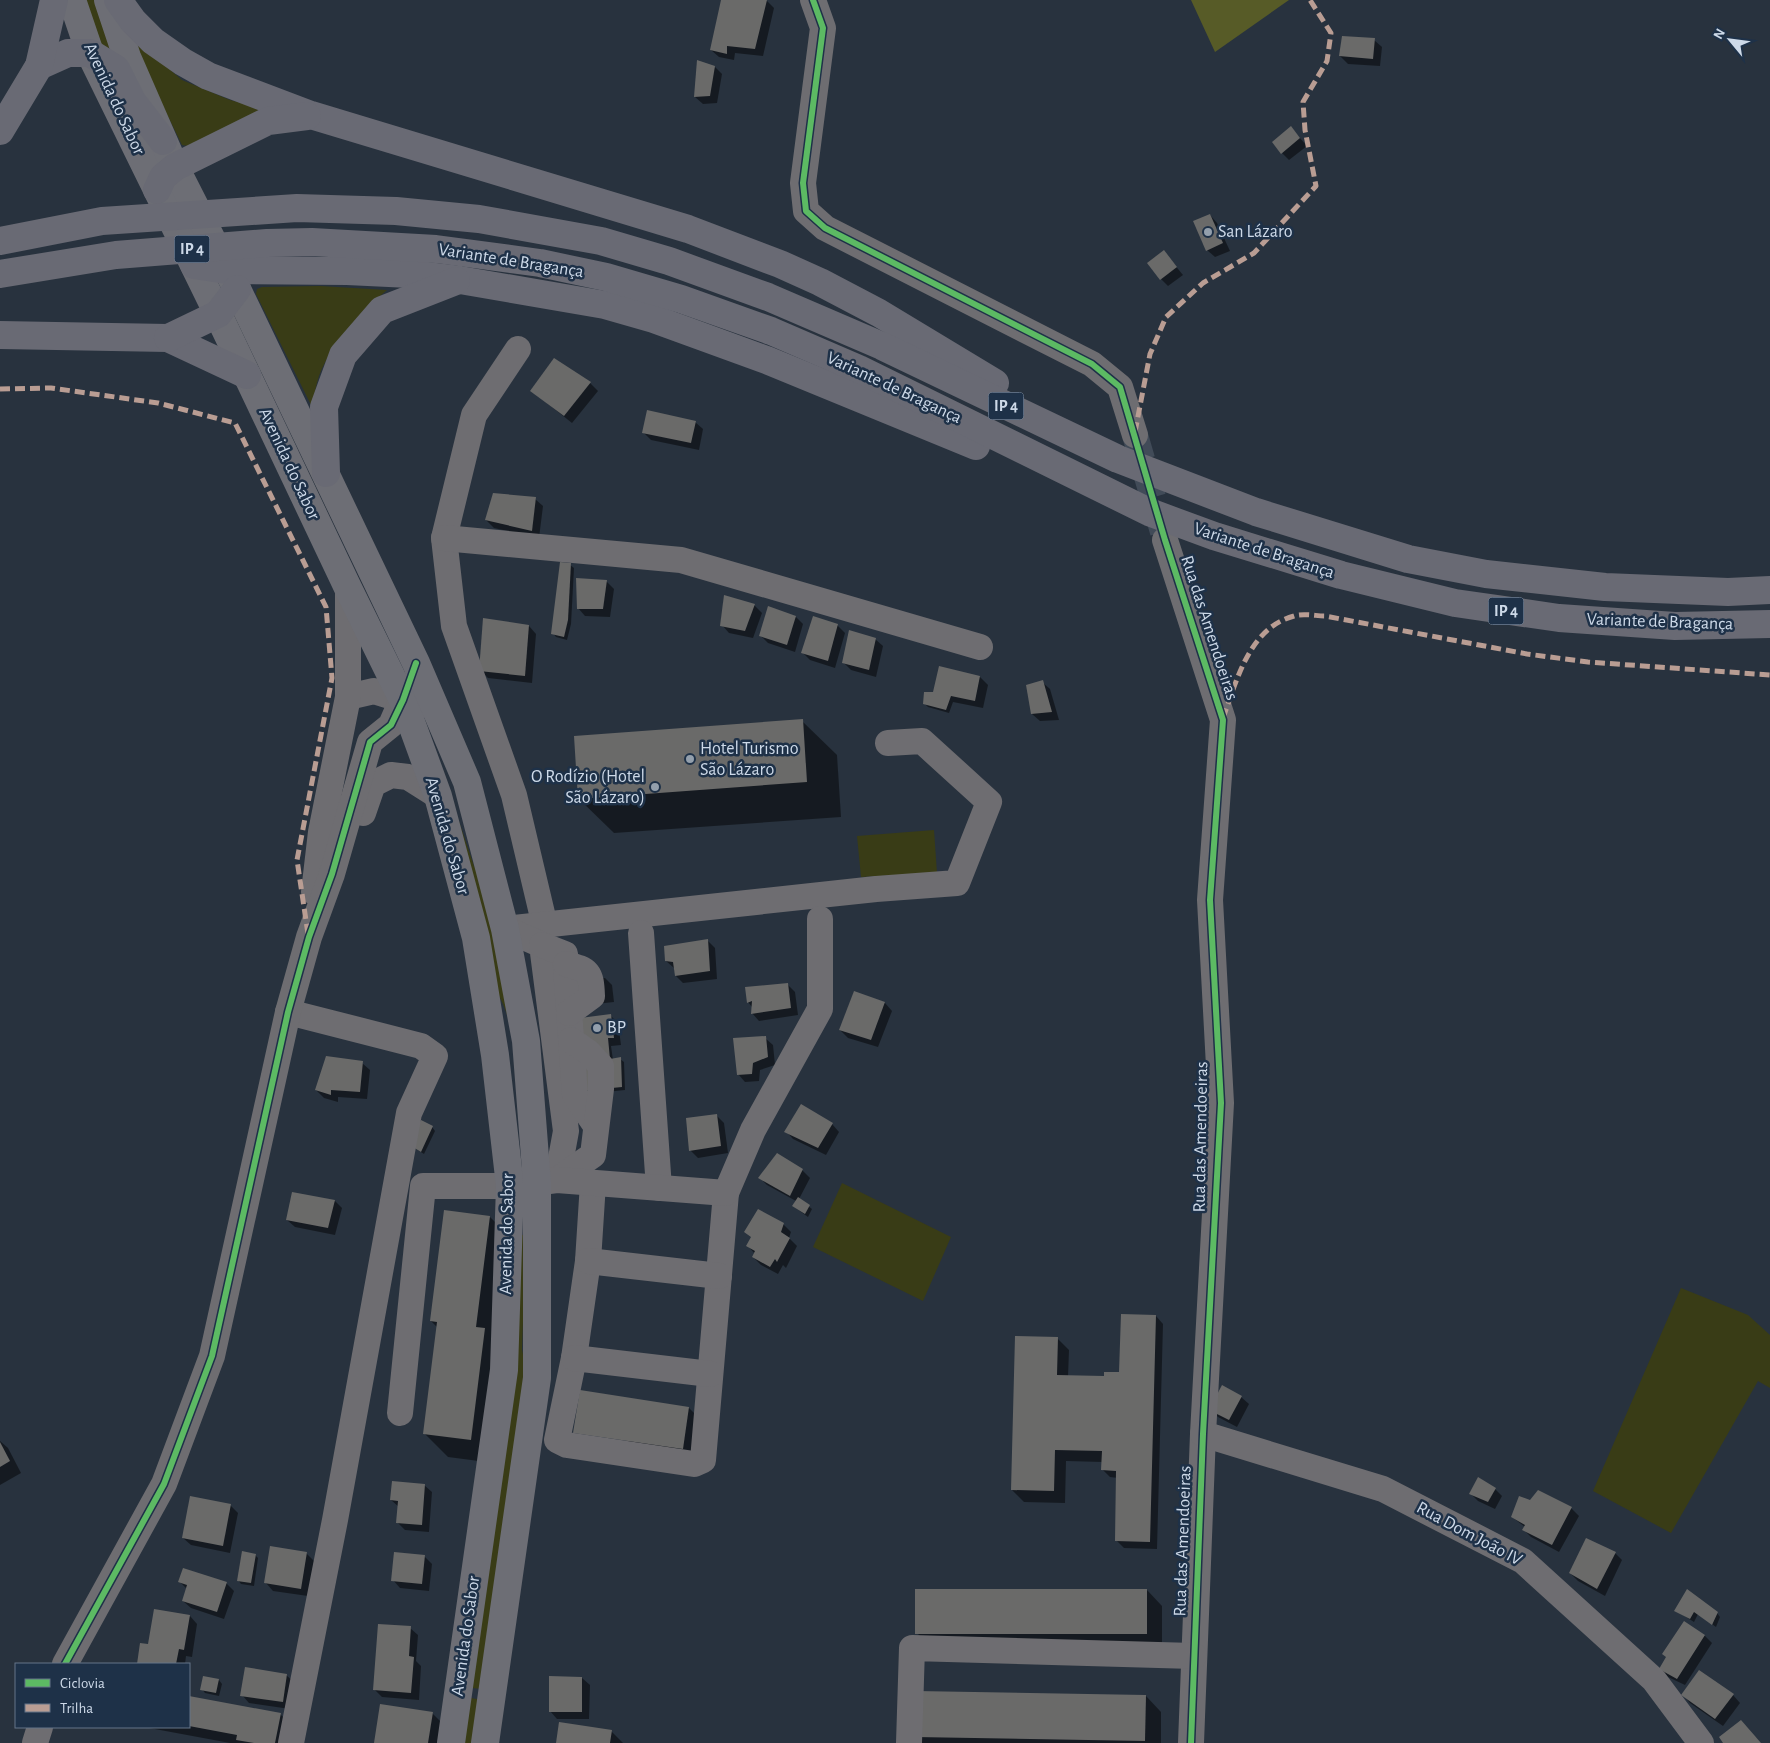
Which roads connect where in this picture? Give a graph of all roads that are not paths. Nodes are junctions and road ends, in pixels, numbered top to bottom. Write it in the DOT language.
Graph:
graph roads {
  1 [pos="54,0"];
  2 [pos="72,0"];
  3 [pos="108,0"];
  4 [pos="118,0"];
  5 [pos="813,0"];
  6 [pos="90,53"];
  7 [pos="39,66"];
  8 [pos="311,115"];
  9 [pos="0,131"];
  10 [pos="163,141"];
  11 [pos="175,167"];
  12 [pos="157,190"];
  13 [pos="0,240"];
  14 [pos="194,265"];
  15 [pos="0,274"];
  16 [pos="232,279"];
  17 [pos="460,280"];
  18 [pos="218,314"];
  19 [pos="0,335"];
  20 [pos="168,338"];
  21 [pos="518,349"];
  22 [pos="247,375"];
  23 [pos="1135,435"];
  24 [pos="1118,460"];
  25 [pos="326,473"];
  26 [pos="1149,512"];
  27 [pos="444,538"];
  28 [pos="1165,540"];
  29 [pos="348,588"];
  30 [pos="1770,590"];
  31 [pos="1770,624"];
  32 [pos="980,647"];
  33 [pos="416,663"];
  34 [pos="348,697"];
  35 [pos="403,700"];
  36 [pos="888,743"];
  37 [pos="467,782"];
  38 [pos="438,796"];
  39 [pos="332,874"];
  40 [pos="820,919"];
  41 [pos="505,929"];
  42 [pos="640,933"];
  43 [pos="543,935"];
  44 [pos="309,938"];
  45 [pos="288,1012"];
  46 [pos="547,1181"];
  47 [pos="593,1183"];
  48 [pos="510,1186"];
  49 [pos="659,1188"];
  50 [pos="726,1193"];
  51 [pos="588,1261"];
  52 [pos="719,1276"];
  53 [pos="574,1358"];
  54 [pos="710,1374"];
  55 [pos="400,1413"];
  56 [pos="1203,1434"];
  57 [pos="1194,1656"];
  58 [pos="66,1663"];
  59 [pos="40,1728"];
  60 [pos="35,1743"];
  61 [pos="291,1743"];
  62 [pos="450,1743"];
  63 [pos="485,1743"];
  64 [pos="909,1743"];
  65 [pos="1191,1743"];
  66 [pos="1701,1743"];
  1 -- 7 [label="highway"];
  2 -- 6 [label="main road, Avenida do Sabor"];
  3 -- 10 [label="main road, Avenida do Sabor"];
  4 -- 8 [label="highway"];
  5 -- 23 [label="street"];
  6 -- 7 [label="highway"];
  6 -- 10 [label="highway"];
  6 -- 12 [label="main road, Avenida do Sabor"];
  7 -- 9 [label="highway"];
  8 -- 11 [label="highway"];
  8 -- 24 [label="highway"];
  10 -- 11 [label="main road, Avenida do Sabor"];
  11 -- 12 [label="highway"];
  11 -- 16 [label="main road, Avenida do Sabor"];
  12 -- 14 [label="main road, Avenida do Sabor"];
  13 -- 24 [label="highway, Variante de Bragança / IP 4"];
  14 -- 16 [label="highway"];
  14 -- 18 [label="main road, Avenida do Sabor"];
  15 -- 26 [label="highway, Variante de Bragança / IP 4"];
  16 -- 17 [label="highway"];
  16 -- 18 [label="highway"];
  16 -- 25 [label="main road, Avenida do Sabor"];
  17 -- 25 [label="highway"];
  17 -- 26 [label="highway"];
  18 -- 20 [label="highway"];
  18 -- 22 [label="main road, Avenida do Sabor"];
  19 -- 20 [label="highway"];
  20 -- 22 [label="highway"];
  21 -- 27 [label="street"];
  22 -- 29 [label="main road, Avenida do Sabor"];
  24 -- 30 [label="highway, Variante de Bragança / IP 4"];
  25 -- 33 [label="main road, Avenida do Sabor"];
  26 -- 31 [label="highway, Variante de Bragança / IP 4"];
  27 -- 32 [label="street"];
  27 -- 43 [label="street"];
  28 -- 56 [label="street, Rua das Amendoeiras"];
  29 -- 34 [label="street"];
  29 -- 35 [label="main road, Avenida do Sabor"];
  33 -- 35 [label="street"];
  33 -- 37 [label="main road, Avenida do Sabor"];
  34 -- 35 [label="street"];
  34 -- 44 [label="street"];
  35 -- 37 [label="street"];
  35 -- 38 [label="main road, Avenida do Sabor"];
  35 -- 39 [label="street"];
  36 -- 43 [label="street"];
  37 -- 41 [label="main road, Avenida do Sabor"];
  38 -- 39 [label="street"];
  38 -- 48 [label="main road, Avenida do Sabor"];
  39 -- 44 [label="street"];
  40 -- 50 [label="street"];
  41 -- 43 [label="street"];
  41 -- 46 [label="main road, Avenida do Sabor"];
  42 -- 49 [label="street"];
  43 -- 46 [label="street"];
  43 -- 46 [label="street"];
  44 -- 45 [label="street"];
  45 -- 58 [label="street"];
  45 -- 61 [label="street"];
  46 -- 47 [label="street"];
  46 -- 48 [label="street"];
  46 -- 63 [label="main road, Avenida do Sabor"];
  47 -- 49 [label="street"];
  47 -- 51 [label="street"];
  48 -- 55 [label="street"];
  48 -- 62 [label="main road, Avenida do Sabor"];
  49 -- 50 [label="street"];
  50 -- 52 [label="street"];
  51 -- 52 [label="street"];
  51 -- 53 [label="street"];
  52 -- 54 [label="street"];
  53 -- 54 [label="street"];
  53 -- 54 [label="street"];
  56 -- 57 [label="street, Rua das Amendoeiras"];
  56 -- 66 [label="street, Rua Dom João IV"];
  57 -- 64 [label="street"];
  57 -- 65 [label="street, Rua das Amendoeiras"];
  59 -- 60 [label="street"];
}
